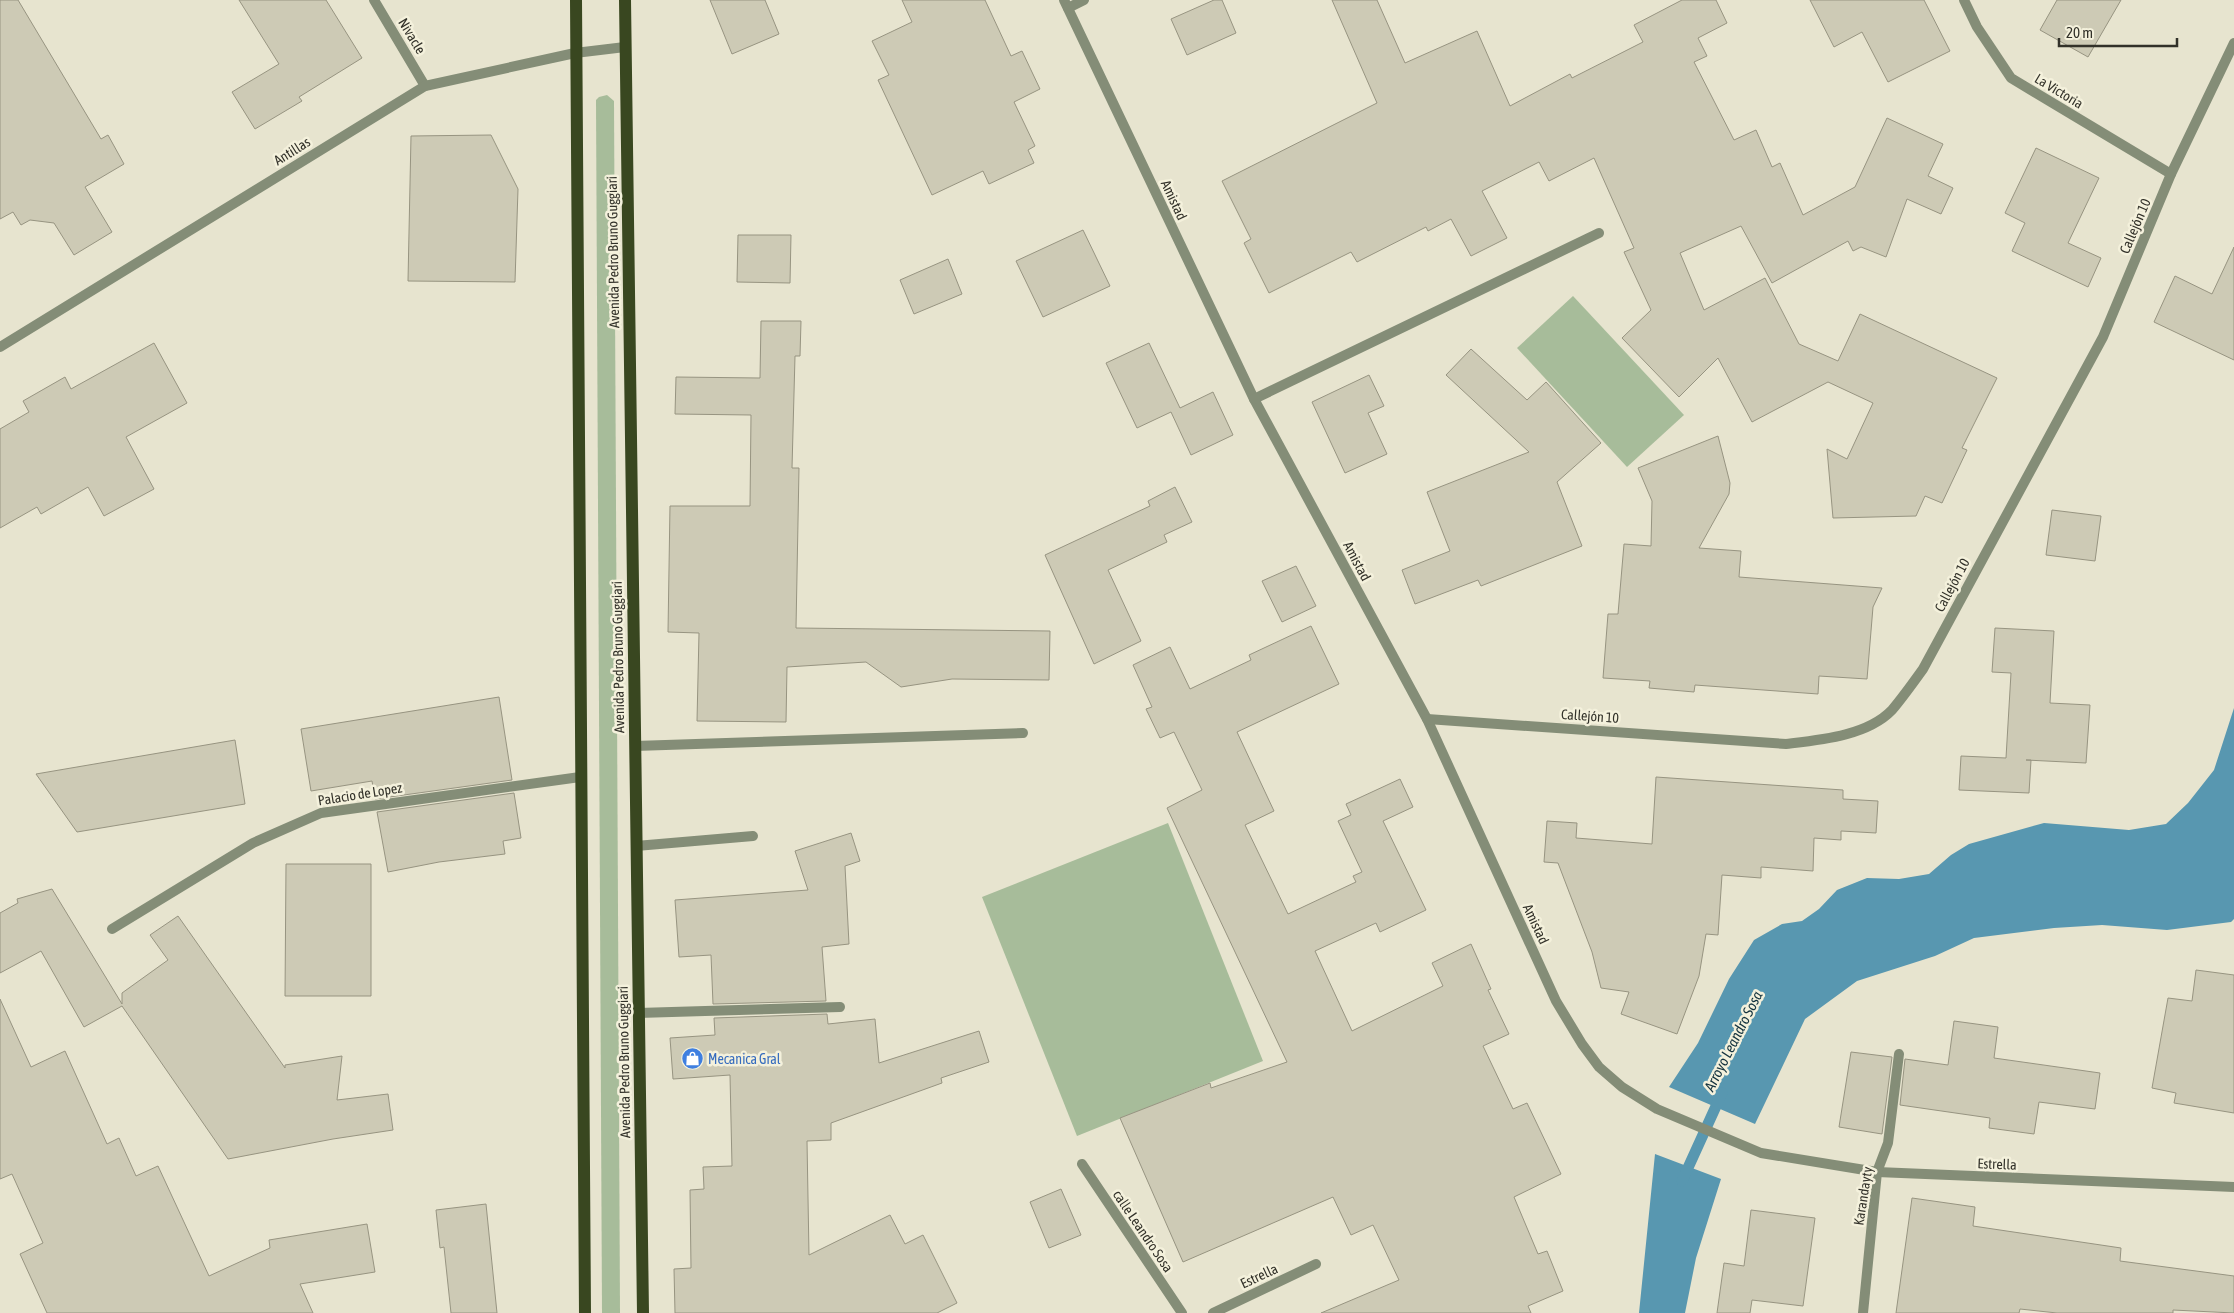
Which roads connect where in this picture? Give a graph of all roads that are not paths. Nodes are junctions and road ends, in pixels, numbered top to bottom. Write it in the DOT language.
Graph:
graph roads {
  1 [pos="374,0"];
  2 [pos="576,0"];
  3 [pos="624,0"];
  4 [pos="1084,0"];
  5 [pos="1964,0"];
  6 [pos="1066,4"];
  7 [pos="2234,43"];
  8 [pos="625,47"];
  9 [pos="575,53"];
  10 [pos="425,86"];
  11 [pos="2171,174"];
  12 [pos="1599,233"];
  13 [pos="0,347"];
  14 [pos="1254,399"];
  15 [pos="1427,719"];
  16 [pos="1022,734"];
  17 [pos="635,746"];
  18 [pos="580,777"];
  19 [pos="753,836"];
  20 [pos="636,846"];
  21 [pos="112,929"];
  22 [pos="840,1007"];
  23 [pos="638,1013"];
  24 [pos="1899,1054"];
  25 [pos="1760,1153"];
  26 [pos="1082,1164"];
  27 [pos="1877,1172"];
  28 [pos="2234,1187"];
  29 [pos="1316,1264"];
  30 [pos="585,1313"];
  31 [pos="642,1313"];
  32 [pos="1182,1313"];
  33 [pos="1213,1313"];
  34 [pos="1863,1313"];
  1 -- 10 [label="street, Nivacle"];
  2 -- 9 [label="main road"];
  3 -- 8 [label="main road, Avenida Pedro Bruno Guggiari"];
  4 -- 6 [label="street"];
  5 -- 11 [label="street, La Victoria"];
  6 -- 14 [label="street, Amistad"];
  7 -- 11 [label="street, Callejón 10"];
  8 -- 9 [label="street, Antillas"];
  8 -- 17 [label="main road, Avenida Pedro Bruno Guggiari"];
  9 -- 10 [label="street, Antillas"];
  9 -- 18 [label="main road"];
  10 -- 13 [label="street, Antillas"];
  11 -- 15 [label="street, Callejón 10"];
  12 -- 14 [label="street"];
  14 -- 15 [label="street, Amistad"];
  15 -- 25 [label="street, Amistad"];
  16 -- 17 [label="street"];
  17 -- 20 [label="main road, Avenida Pedro Bruno Guggiari"];
  18 -- 21 [label="street, Palacio de Lopez"];
  18 -- 30 [label="main road"];
  19 -- 20 [label="street"];
  20 -- 23 [label="main road, Avenida Pedro Bruno Guggiari"];
  22 -- 23 [label="street"];
  23 -- 31 [label="main road, Avenida Pedro Bruno Guggiari"];
  24 -- 27 [label="street, Karandayty"];
  25 -- 27 [label="street, Estrella"];
  26 -- 32 [label="street, calle Leandro Sosa"];
  27 -- 28 [label="street, Estrella"];
  27 -- 34 [label="street, Karandayty"];
  29 -- 33 [label="street, Estrella"];
}
